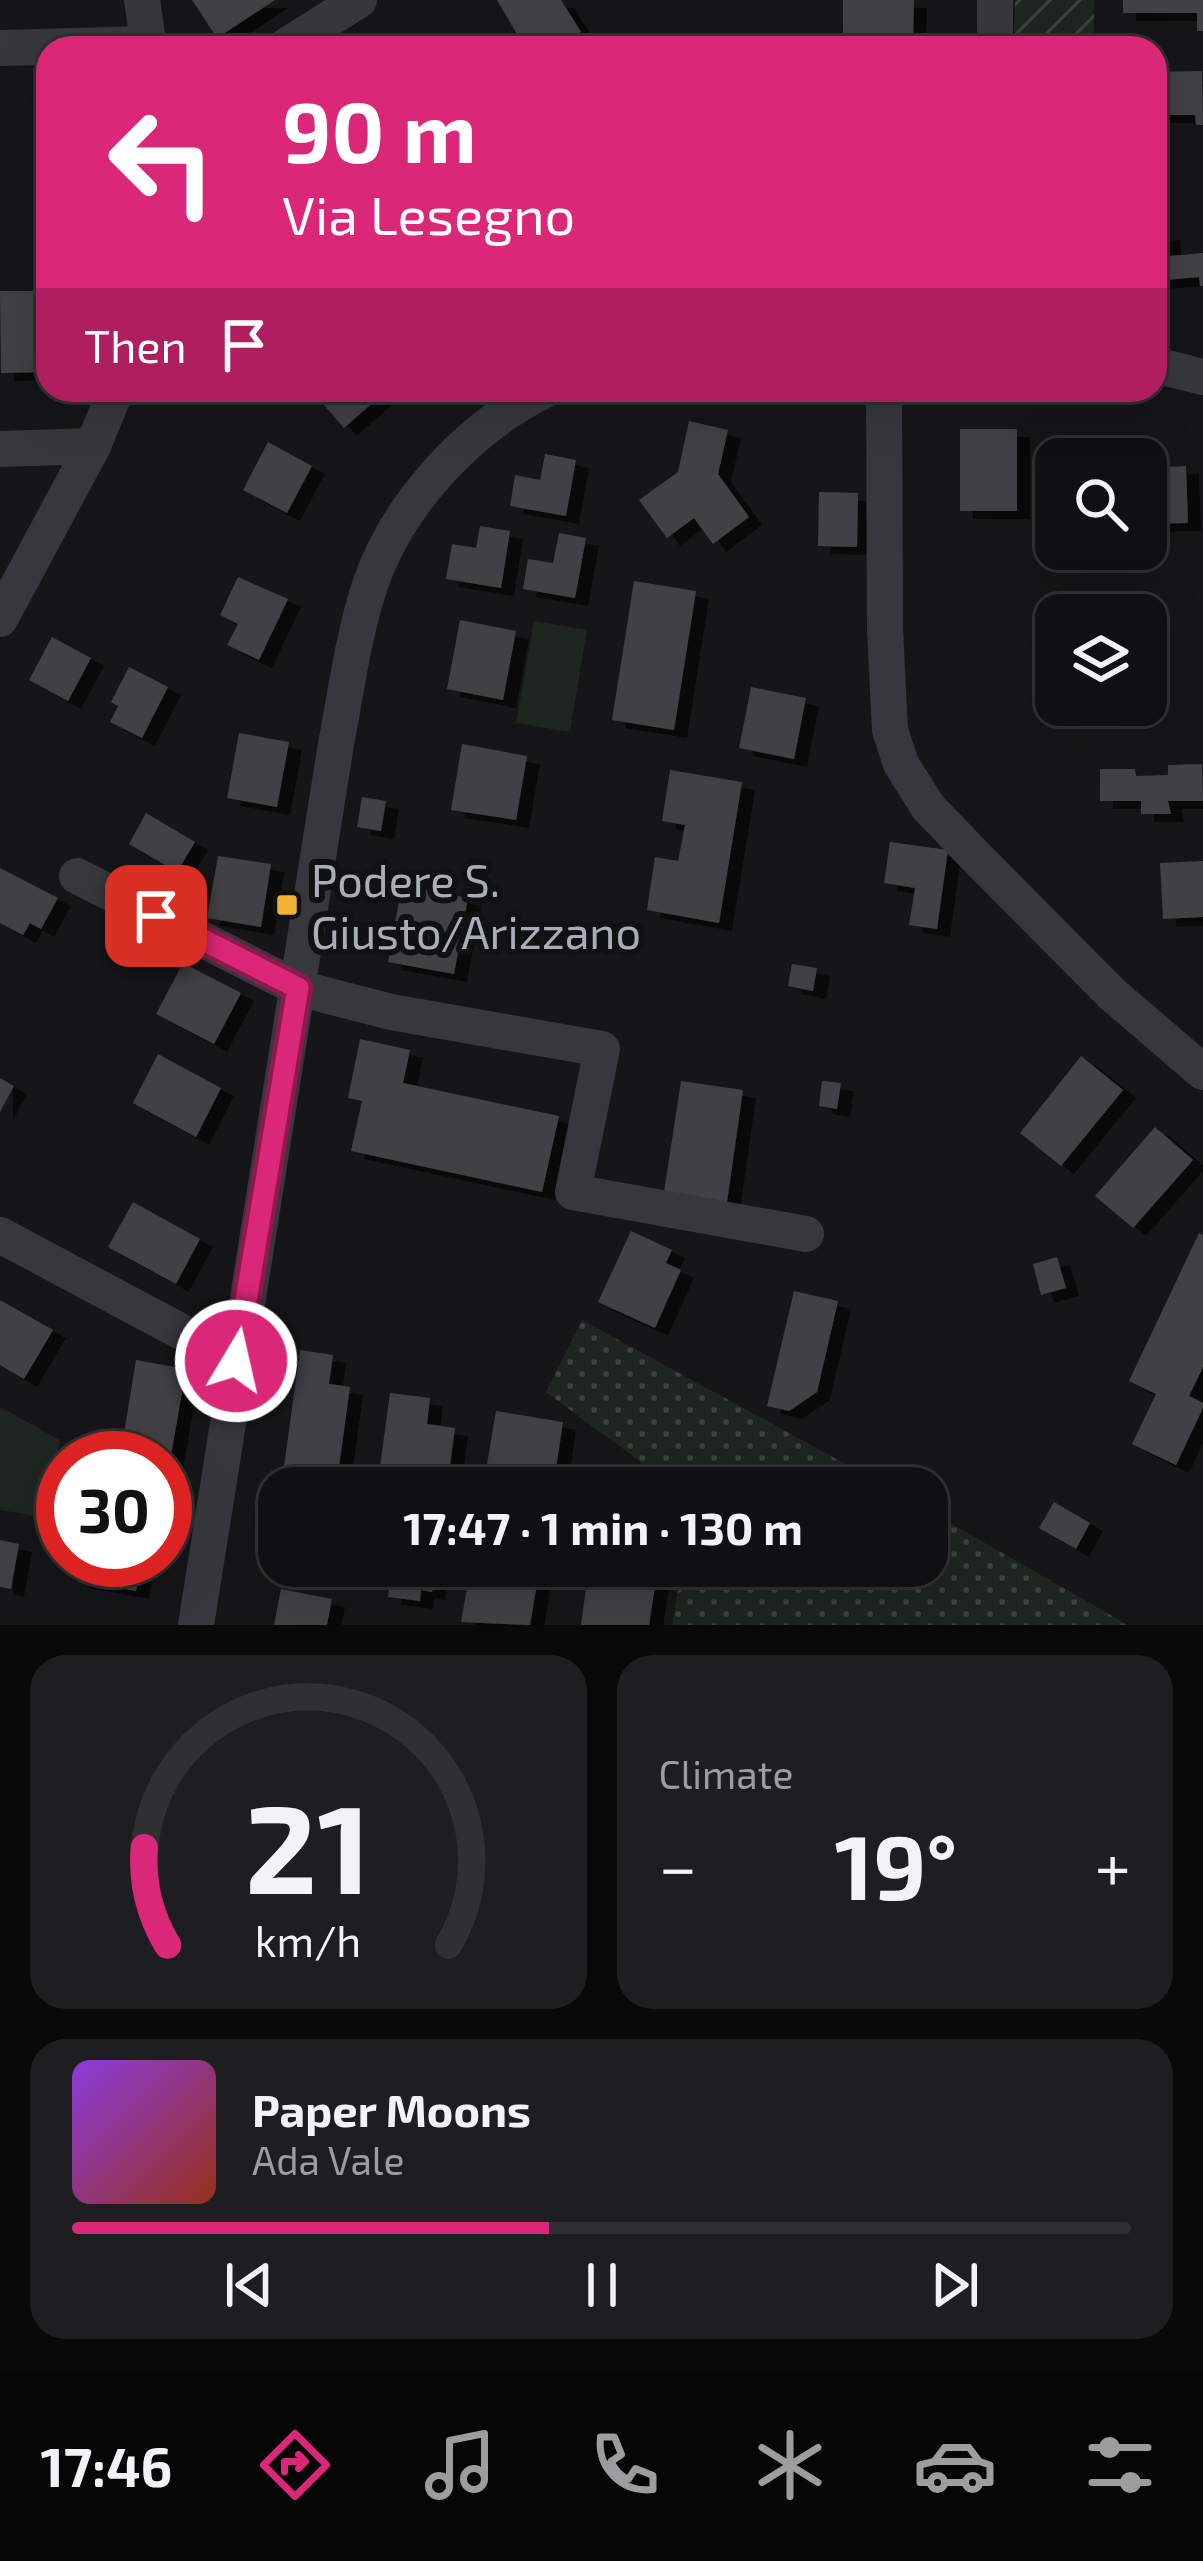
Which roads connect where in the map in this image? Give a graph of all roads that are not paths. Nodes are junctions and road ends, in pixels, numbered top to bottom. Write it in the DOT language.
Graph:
graph roads {
  1 [pos="142,0"];
  2 [pos="359,0"];
  3 [pos="995,0"];
  4 [pos="147,36"];
  5 [pos="302,36"];
  6 [pos="995,36"];
  7 [pos="0,48"];
  8 [pos="36,48"];
  9 [pos="1167,368"];
  10 [pos="1203,377"];
  11 [pos="111,402"];
  12 [pos="525,402"];
  13 [pos="884,402"];
  14 [pos="93,446"];
  15 [pos="0,448"];
  16 [pos="0,619"];
  17 [pos="77,876"];
  18 [pos="298,988"];
  19 [pos="1203,1072"];
  20 [pos="806,1234"];
  21 [pos="0,1235"];
  22 [pos="236,1361"];
  23 [pos="196,1625"];
  1 -- 4 [label="street"];
  2 -- 5 [label="street"];
  3 -- 6 [label="street"];
  7 -- 8 [label="street"];
  9 -- 10 [label="street"];
  11 -- 14 [label="street"];
  12 -- 18 [label="street"];
  13 -- 19 [label="street"];
  14 -- 15 [label="street"];
  14 -- 16 [label="street"];
  17 -- 18 [label="street"];
  18 -- 20 [label="street"];
  18 -- 22 [label="street"];
  21 -- 22 [label="street"];
  22 -- 23 [label="street"];
}
